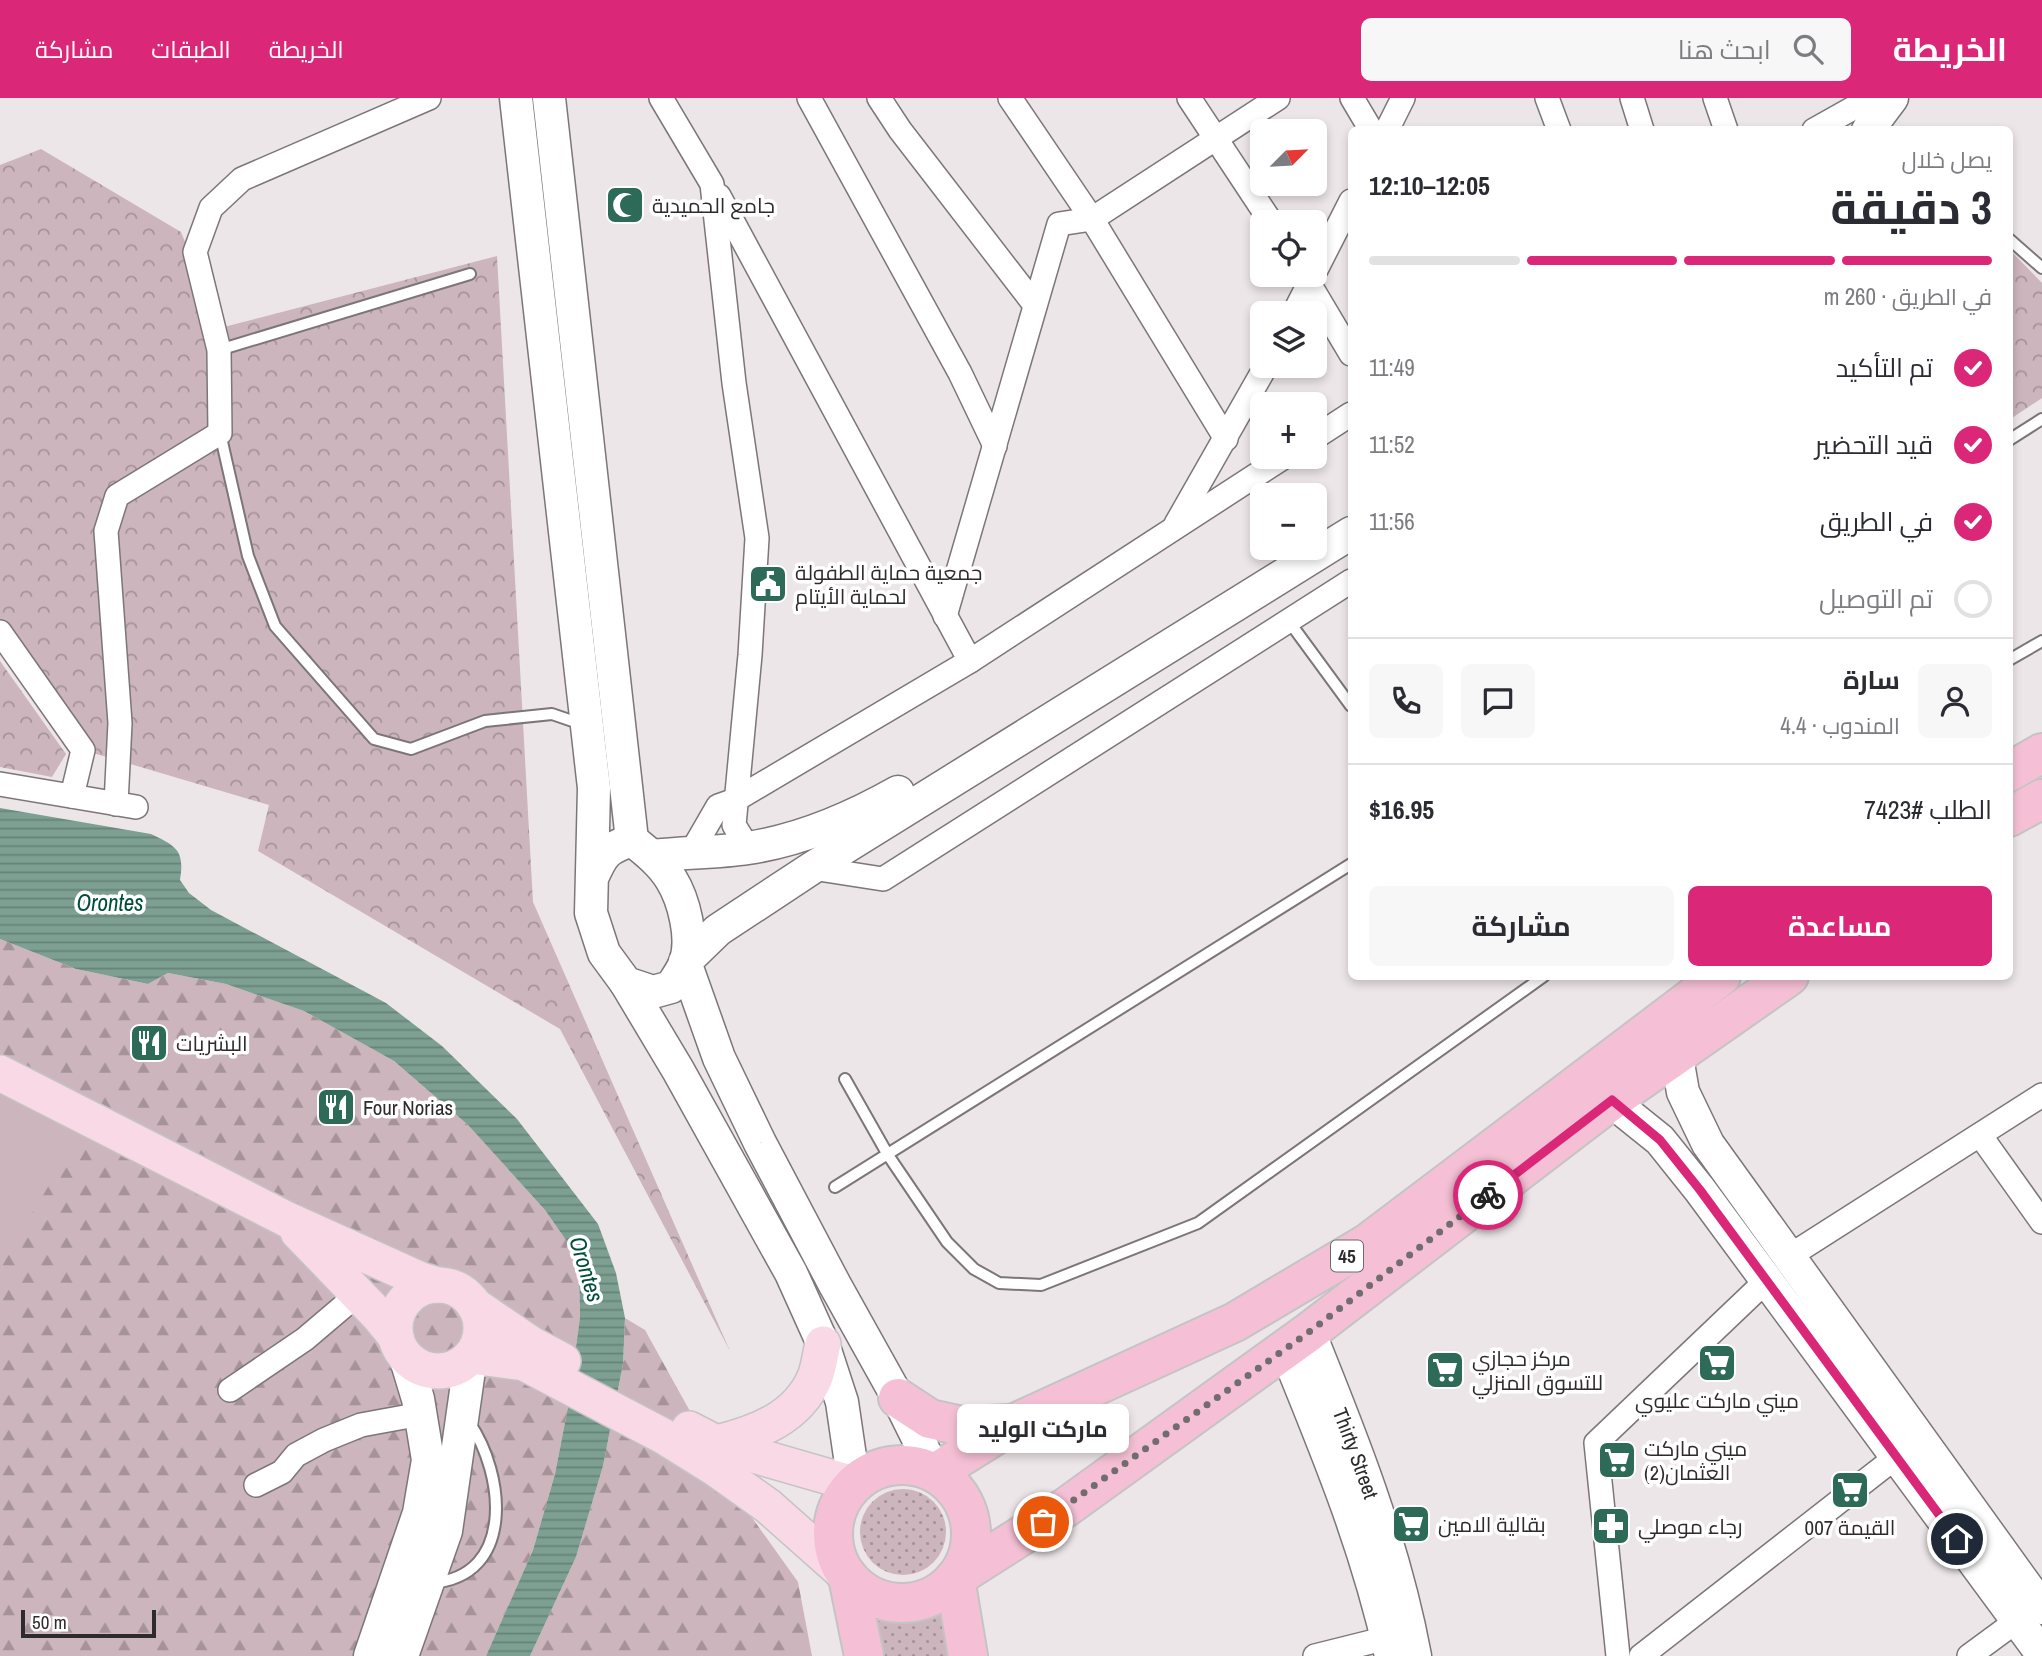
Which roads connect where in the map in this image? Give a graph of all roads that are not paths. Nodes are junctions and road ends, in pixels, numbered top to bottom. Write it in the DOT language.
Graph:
graph roads {
  1 [pos="429,98"];
  2 [pos="516,98"];
  3 [pos="549,98"];
  4 [pos="809,98"];
  5 [pos="879,98"];
  6 [pos="1189,98"];
  7 [pos="1278,98"];
  8 [pos="1352,98"];
  9 [pos="1403,98"];
  10 [pos="1546,98"];
  11 [pos="1632,98"];
  12 [pos="1715,98"];
  13 [pos="664,99"];
  14 [pos="1019,101"];
  15 [pos="1880,112"];
  16 [pos="1369,126"];
  17 [pos="1389,126"];
  18 [pos="1557,126"];
  19 [pos="1641,126"];
  20 [pos="1725,126"];
  21 [pos="1829,126"];
  22 [pos="1216,137"];
  23 [pos="712,184"];
  24 [pos="1348,206"];
  25 [pos="1262,210"];
  26 [pos="1092,219"];
  27 [pos="2013,243"];
  28 [pos="1327,244"];
  29 [pos="2042,268"];
  30 [pos="470,274"];
  31 [pos="1312,287"];
  32 [pos="1035,306"];
  33 [pos="1348,349"];
  34 [pos="219,350"];
  35 [pos="1259,378"];
  36 [pos="1348,416"];
  37 [pos="2042,419"];
  38 [pos="1327,430"];
  39 [pos="220,433"];
  40 [pos="2013,437"];
  41 [pos="1226,439"];
  42 [pos="995,446"];
  43 [pos="1265,469"];
  44 [pos="1348,515"];
  45 [pos="1175,526"];
  46 [pos="1327,528"];
  47 [pos="1348,535"];
  48 [pos="1277,560"];
  49 [pos="1348,583"];
  50 [pos="944,616"];
  51 [pos="1288,620"];
  52 [pos="0,632"];
  53 [pos="2042,641"];
  54 [pos="2013,658"];
  55 [pos="970,661"];
  56 [pos="1348,702"];
  57 [pos="587,726"];
  58 [pos="2042,753"];
  59 [pos="2013,770"];
  60 [pos="0,784"];
  61 [pos="72,796"];
  62 [pos="2042,799"];
  63 [pos="735,800"];
  64 [pos="2013,815"];
  65 [pos="642,848"];
  66 [pos="748,848"];
  67 [pos="692,851"];
  68 [pos="1348,866"];
  69 [pos="812,868"];
  70 [pos="592,878"];
  71 [pos="685,962"];
  72 [pos="1538,980"];
  73 [pos="1716,980"];
  74 [pos="1783,980"];
  75 [pos="626,983"];
  76 [pos="1658,1023"];
  77 [pos="1676,1057"];
  78 [pos="0,1073"];
  79 [pos="845,1079"];
  80 [pos="1602,1086"];
  81 [pos="2042,1095"];
  82 [pos="1980,1135"];
  83 [pos="888,1155"];
  84 [pos="835,1187"];
  85 [pos="286,1219"];
  86 [pos="2042,1222"];
  87 [pos="1788,1256"];
  88 [pos="1766,1280"];
  89 [pos="438,1285"];
  90 [pos="358,1294"];
  91 [pos="474,1305"];
  92 [pos="1297,1340"];
  93 [pos="823,1344"];
  94 [pos="400,1346"];
  95 [pos="528,1353"];
  96 [pos="471,1356"];
  97 [pos="230,1390"];
  98 [pos="898,1398"];
  99 [pos="421,1414"];
  100 [pos="464,1415"];
  101 [pos="655,1421"];
  102 [pos="1013,1424"];
  103 [pos="717,1443"];
  104 [pos="1896,1457"];
  105 [pos="935,1473"];
  106 [pos="854,1484"];
  107 [pos="256,1485"];
  108 [pos="849,1577"];
  109 [pos="956,1578"];
  110 [pos="412,1580"];
  111 [pos="2030,1614"];
  112 [pos="1389,1647"];
  113 [pos="2042,1654"];
  114 [pos="370,1656"];
  115 [pos="402,1656"];
  116 [pos="864,1656"];
  117 [pos="968,1656"];
  118 [pos="1315,1656"];
  119 [pos="1415,1656"];
  120 [pos="1618,1656"];
  121 [pos="1641,1656"];
  122 [pos="1969,1656"];
  1 -- 34 [label="street"];
  2 -- 57 [label="main road"];
  3 -- 65 [label="main road"];
  4 -- 42 [label="street"];
  5 -- 32 [label="street"];
  6 -- 22 [label="street"];
  7 -- 22 [label="street"];
  8 -- 16 [label="street"];
  9 -- 17 [label="street"];
  10 -- 18 [label="street"];
  11 -- 19 [label="street"];
  12 -- 20 [label="street"];
  13 -- 23 [label="street"];
  14 -- 26 [label="street"];
  15 -- 21 [label="street"];
  22 -- 25 [label="street"];
  22 -- 26 [label="street"];
  23 -- 50 [label="street"];
  23 -- 63 [label="street"];
  24 -- 28 [label="street"];
  26 -- 32 [label="street"];
  26 -- 41 [label="street"];
  27 -- 29 [label="lane"];
  30 -- 34 [label="lane"];
  31 -- 33 [label="street"];
  32 -- 42 [label="street"];
  34 -- 39 [label="street"];
  35 -- 41 [label="street"];
  36 -- 38 [label="street"];
  37 -- 40 [label="lane"];
  39 -- 57 [label="lane"];
  39 -- 61 [label="street"];
  41 -- 45 [label="street"];
  42 -- 50 [label="street"];
  43 -- 45 [label="street"];
  44 -- 46 [label="main road"];
  45 -- 55 [label="street"];
  47 -- 69 [label="main road"];
  48 -- 66 [label="main road"];
  49 -- 51 [label="street"];
  50 -- 55 [label="street"];
  51 -- 56 [label="lane"];
  51 -- 69 [label="street"];
  52 -- 61 [label="street"];
  53 -- 54 [label="lane"];
  55 -- 63 [label="street"];
  57 -- 70 [label="main road"];
  58 -- 59 [label="highway"];
  60 -- 61 [label="street"];
  62 -- 64 [label="highway"];
  63 -- 66 [label="street"];
  63 -- 67 [label="street"];
  65 -- 67 [label="main road"];
  65 -- 70 [label="main road"];
  65 -- 71 [label="main road"];
  66 -- 67 [label="main road"];
  68 -- 83 [label="lane"];
  69 -- 71 [label="main road"];
  70 -- 75 [label="main road"];
  71 -- 75 [label="main road"];
  71 -- 98 [label="main road"];
  72 -- 83 [label="lane"];
  73 -- 76 [label="highway, 45"];
  74 -- 77 [label="highway, 45"];
  75 -- 93 [label="main road"];
  76 -- 77 [label="main road"];
  76 -- 80 [label="highway, 45"];
  77 -- 80 [label="highway, 45"];
  77 -- 87 [label="main road"];
  78 -- 85 [label="main road"];
  79 -- 83 [label="lane"];
  80 -- 88 [label="main road"];
  80 -- 92 [label="highway, 45"];
  80 -- 102 [label="highway, 45"];
  81 -- 82 [label="street"];
  82 -- 86 [label="street"];
  82 -- 87 [label="street"];
  83 -- 84 [label="lane"];
  85 -- 89 [label="main road"];
  85 -- 90 [label="main road"];
  87 -- 111 [label="main road"];
  88 -- 104 [label="main road"];
  88 -- 120 [label="street"];
  89 -- 91 [label="main road"];
  89 -- 94 [label="main road"];
  90 -- 94 [label="main road"];
  90 -- 97 [label="street"];
  91 -- 95 [label="main road"];
  91 -- 96 [label="main road"];
  92 -- 109 [label="highway, 45"];
  92 -- 112 [label="main road, Thirty Street"];
  92 -- 119 [label="main road, Thirty Street"];
  93 -- 103 [label="main road"];
  93 -- 106 [label="main road"];
  94 -- 96 [label="main road"];
  94 -- 99 [label="main road"];
  95 -- 96 [label="main road"];
  95 -- 101 [label="main road"];
  96 -- 100 [label="main road"];
  98 -- 102 [label="highway"];
  98 -- 105 [label="main road"];
  99 -- 107 [label="street"];
  99 -- 110 [label="main road"];
  100 -- 110 [label="main road"];
  100 -- 110 [label="lane"];
  101 -- 103 [label="main road"];
  101 -- 108 [label="main road"];
  102 -- 105 [label="highway, 45"];
  103 -- 106 [label="main road"];
  104 -- 111 [label="main road"];
  104 -- 121 [label="street"];
  105 -- 106 [label="highway"];
  105 -- 109 [label="highway"];
  106 -- 108 [label="highway"];
  108 -- 109 [label="highway"];
  108 -- 116 [label="highway"];
  109 -- 117 [label="highway"];
  110 -- 114 [label="main road"];
  110 -- 115 [label="main road"];
  111 -- 113 [label="main road"];
  111 -- 122 [label="street"];
  112 -- 118 [label="street"];
}
